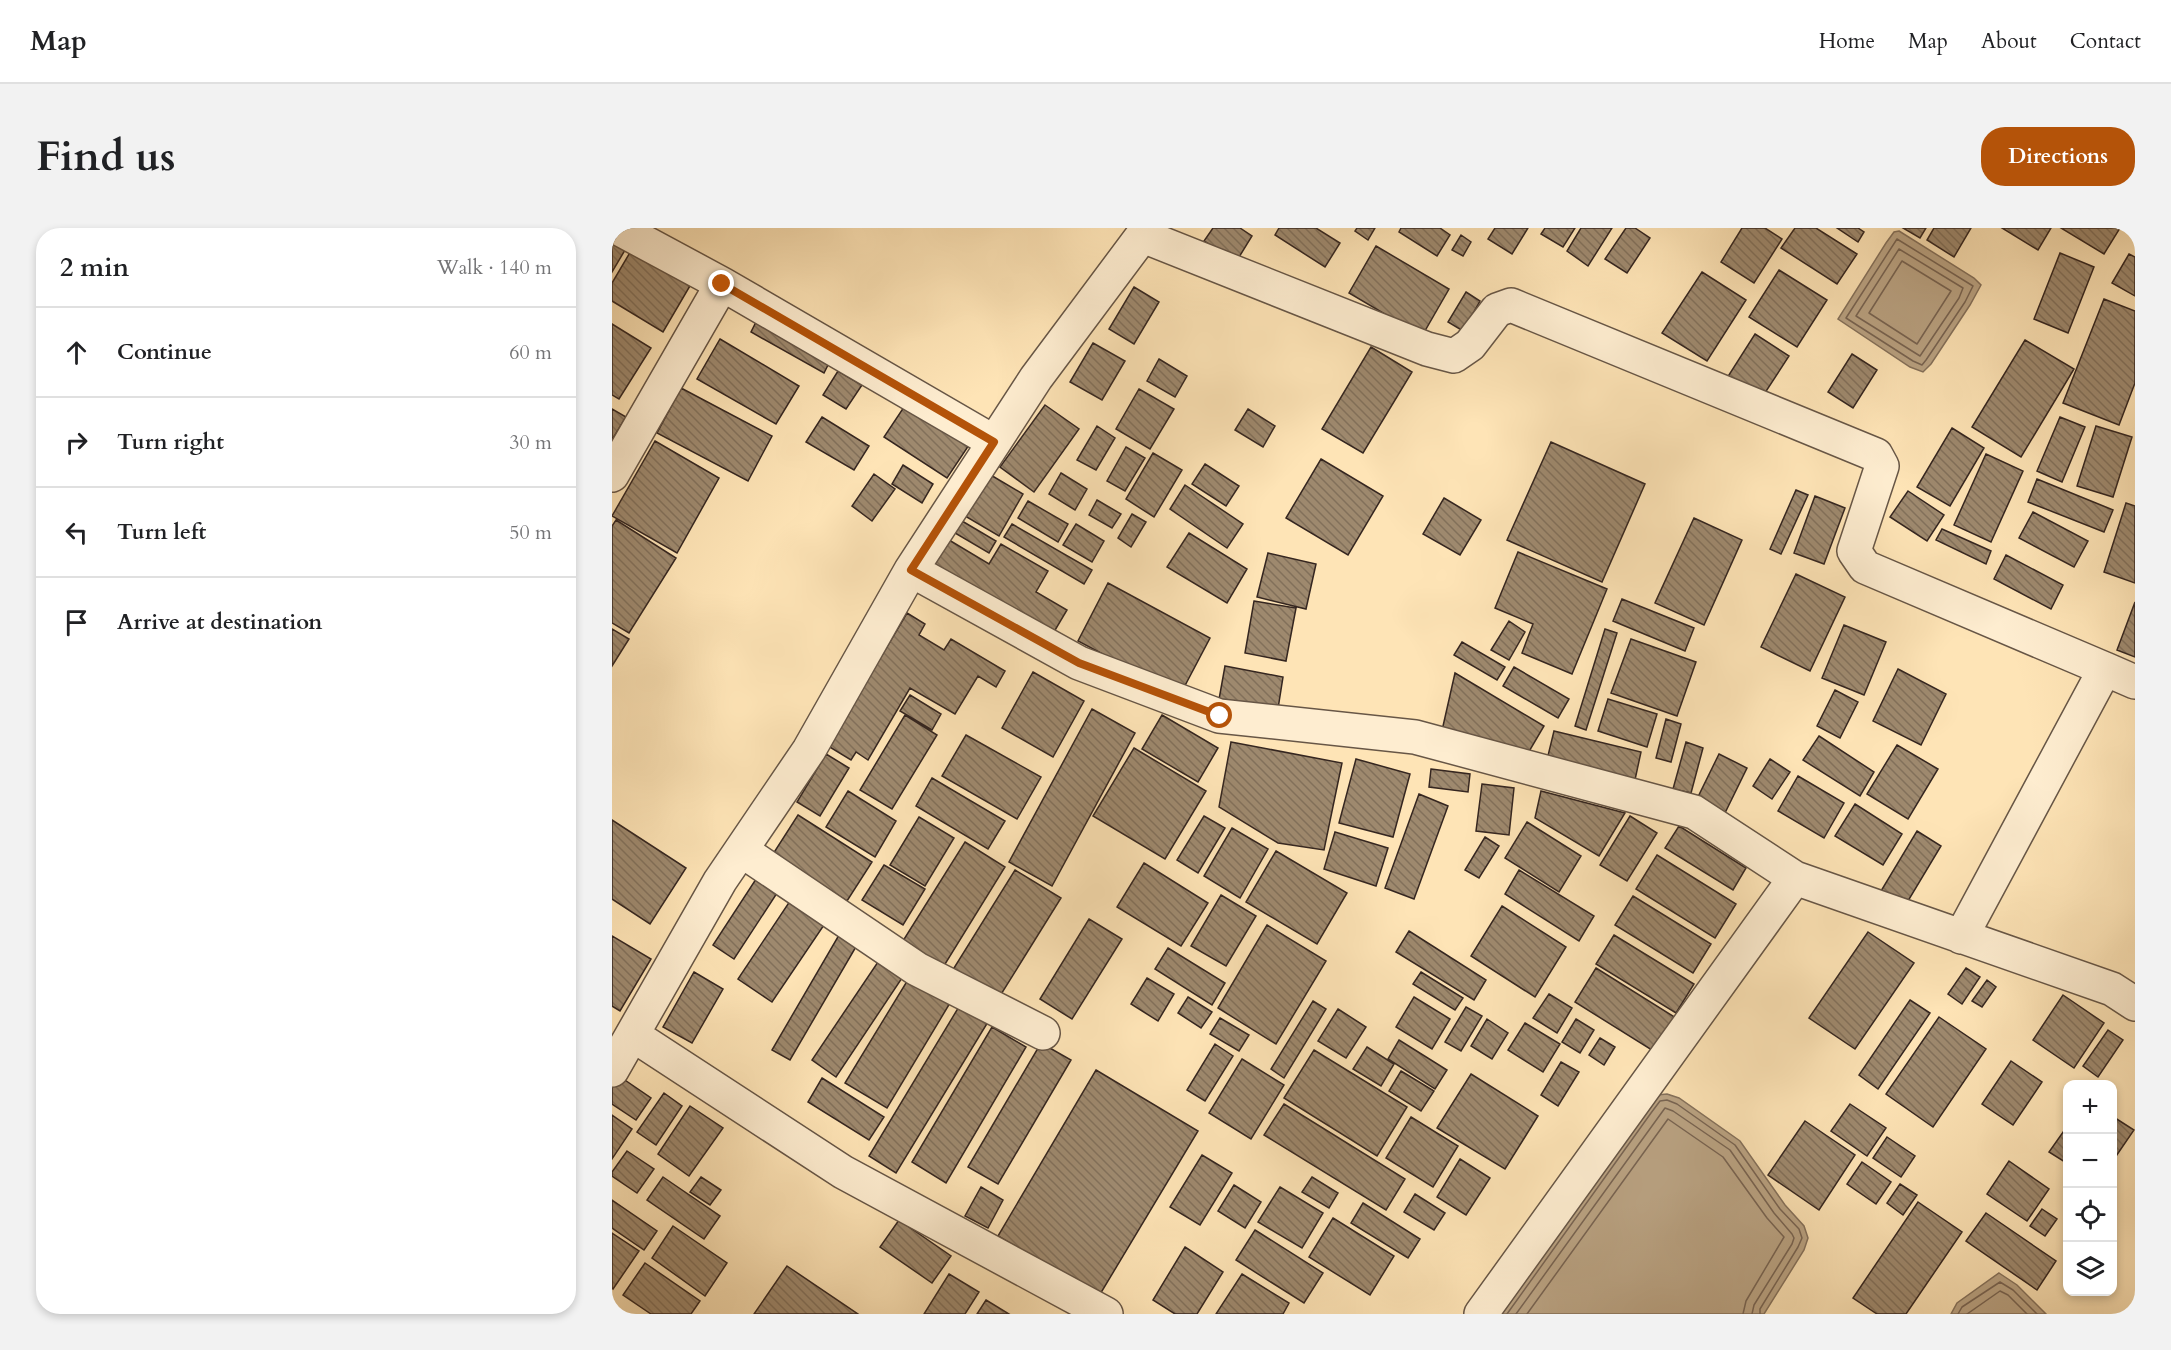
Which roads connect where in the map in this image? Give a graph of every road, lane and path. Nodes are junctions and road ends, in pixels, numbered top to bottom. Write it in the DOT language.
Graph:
graph roads {
  1 [pos="618,228"];
  2 [pos="1145,232"];
  3 [pos="722,284"];
  4 [pos="994,442"];
  5 [pos="612,475"];
  6 [pos="911,570"];
  7 [pos="2105,669"];
  8 [pos="2135,682"];
  9 [pos="741,850"];
  10 [pos="1795,878"];
  11 [pos="1961,937"];
  12 [pos="2135,1004"];
  13 [pos="1043,1033"];
  14 [pos="633,1035"];
  15 [pos="612,1070"];
  16 [pos="1106,1314"];
  17 [pos="1481,1314"];
  1 -- 3 [label="street"];
  2 -- 4 [label="street"];
  2 -- 7 [label="street"];
  3 -- 4 [label="street"];
  3 -- 5 [label="street"];
  4 -- 6 [label="street"];
  6 -- 9 [label="street"];
  6 -- 10 [label="street"];
  7 -- 8 [label="street"];
  7 -- 11 [label="street"];
  9 -- 13 [label="street"];
  9 -- 14 [label="street"];
  10 -- 11 [label="street"];
  10 -- 17 [label="street"];
  11 -- 12 [label="street"];
  14 -- 15 [label="street"];
  14 -- 16 [label="street"];
}
